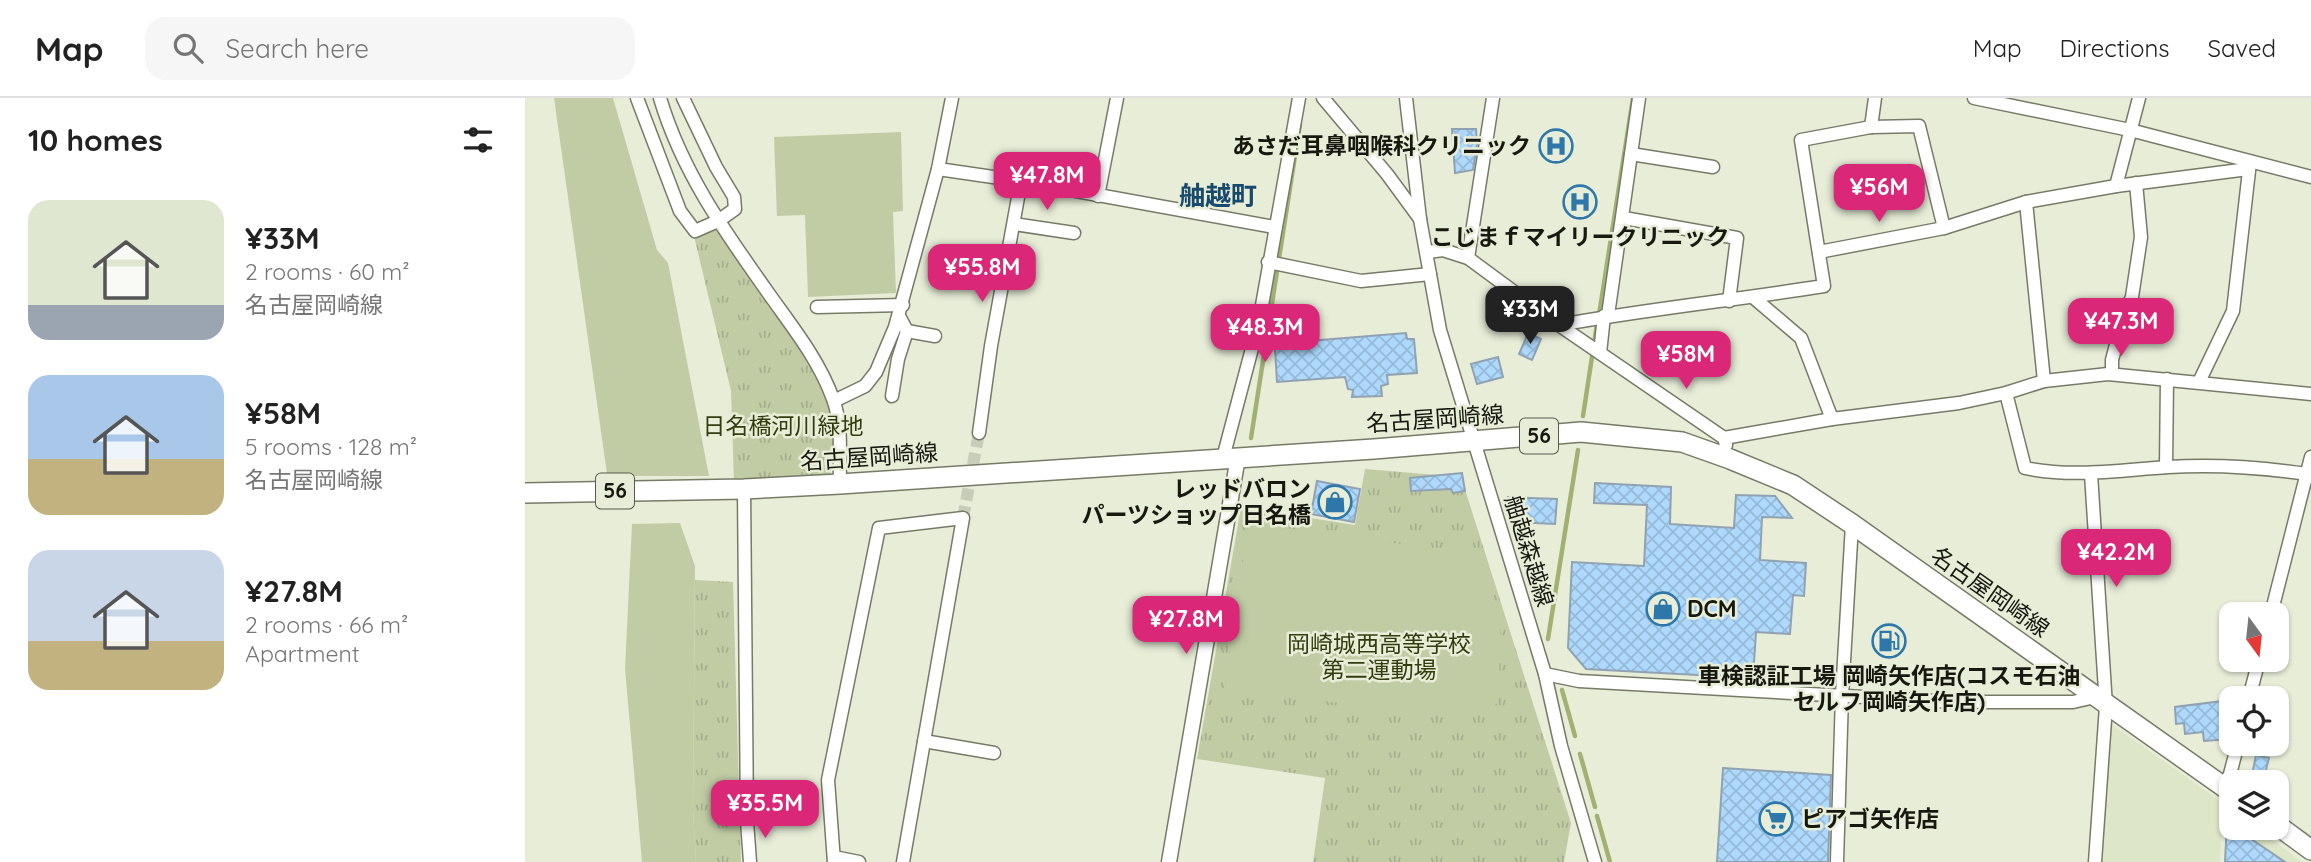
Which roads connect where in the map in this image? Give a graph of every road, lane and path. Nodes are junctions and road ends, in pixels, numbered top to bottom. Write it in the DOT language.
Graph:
graph roads {
  1 [pos="637,98"];
  2 [pos="660,98"];
  3 [pos="683,98"];
  4 [pos="953,98"];
  5 [pos="1118,98"];
  6 [pos="1299,98"];
  7 [pos="1323,98"];
  8 [pos="1406,98"];
  9 [pos="1493,98"];
  10 [pos="1639,98"];
  11 [pos="1875,98"];
  12 [pos="1974,98"];
  13 [pos="2139,98"];
  14 [pos="1871,127"];
  15 [pos="2130,130"];
  16 [pos="1631,154"];
  17 [pos="2249,165"];
  18 [pos="1713,167"];
  19 [pos="938,169"];
  20 [pos="2311,177"];
  21 [pos="1021,181"];
  22 [pos="2136,183"];
  23 [pos="2116,186"];
  24 [pos="1098,196"];
  25 [pos="2026,202"];
  26 [pos="1624,218"];
  27 [pos="1420,219"];
  28 [pos="718,221"];
  29 [pos="1014,224"];
  30 [pos="1274,227"];
  31 [pos="1944,228"];
  32 [pos="1074,233"];
  33 [pos="1427,252"];
  34 [pos="1819,252"];
  35 [pos="1468,258"];
  36 [pos="1268,262"];
  37 [pos="1430,274"];
  38 [pos="1754,298"];
  39 [pos="1729,301"];
  40 [pos="817,307"];
  41 [pos="901,310"];
  42 [pos="1602,317"];
  43 [pos="1559,325"];
  44 [pos="907,331"];
  45 [pos="935,336"];
  46 [pos="1595,350"];
  47 [pos="2112,374"];
  48 [pos="2167,379"];
  49 [pos="2044,381"];
  50 [pos="2199,382"];
  51 [pos="2006,393"];
  52 [pos="2311,394"];
  53 [pos="892,396"];
  54 [pos="834,401"];
  55 [pos="1832,419"];
  56 [pos="979,433"];
  57 [pos="1724,438"];
  58 [pos="1474,440"];
  59 [pos="1231,457"];
  60 [pos="2311,457"];
  61 [pos="1730,459"];
  62 [pos="2166,467"];
  63 [pos="2091,474"];
  64 [pos="2309,475"];
  65 [pos="840,484"];
  66 [pos="744,489"];
  67 [pos="525,492"];
  68 [pos="1851,524"];
  69 [pos="2274,602"];
  70 [pos="1545,674"];
  71 [pos="1842,695"];
  72 [pos="2101,701"];
  73 [pos="924,741"];
  74 [pos="994,753"];
  75 [pos="2219,783"];
  76 [pos="747,821"];
  77 [pos="2289,834"];
  78 [pos="2311,850"];
  79 [pos="834,860"];
  80 [pos="750,862"];
  81 [pos="755,862"];
  82 [pos="859,862"];
  83 [pos="903,862"];
  84 [pos="1169,862"];
  85 [pos="1595,862"];
  86 [pos="1837,862"];
  87 [pos="2095,862"];
  1 -- 28 [label="street"];
  2 -- 28 [label="street"];
  3 -- 28 [label="street"];
  4 -- 19 [label="street"];
  5 -- 24 [label="street"];
  6 -- 30 [label="street"];
  7 -- 27 [label="street"];
  8 -- 27 [label="street, 舳越森越線"];
  9 -- 35 [label="street"];
  10 -- 16 [label="street"];
  11 -- 14 [label="street"];
  12 -- 15 [label="street"];
  13 -- 15 [label="street"];
  14 -- 31 [label="street"];
  14 -- 34 [label="street"];
  15 -- 17 [label="street"];
  15 -- 23 [label="street"];
  16 -- 18 [label="street"];
  16 -- 26 [label="street"];
  17 -- 20 [label="street"];
  17 -- 22 [label="street"];
  17 -- 50 [label="street"];
  19 -- 21 [label="street"];
  19 -- 41 [label="street"];
  21 -- 24 [label="street"];
  21 -- 29 [label="street"];
  22 -- 23 [label="street"];
  22 -- 47 [label="street"];
  23 -- 25 [label="street"];
  24 -- 30 [label="street"];
  25 -- 31 [label="street"];
  25 -- 49 [label="street"];
  26 -- 39 [label="street"];
  26 -- 42 [label="street"];
  27 -- 33 [label="street, 舳越森越線"];
  28 -- 54 [label="street"];
  29 -- 32 [label="street"];
  29 -- 56 [label="street"];
  30 -- 36 [label="street"];
  31 -- 34 [label="street"];
  33 -- 35 [label="street"];
  33 -- 37 [label="street, 舳越森越線"];
  34 -- 38 [label="street"];
  35 -- 43 [label="street"];
  36 -- 37 [label="street"];
  36 -- 59 [label="street"];
  37 -- 58 [label="street, 舳越森越線"];
  38 -- 39 [label="street"];
  38 -- 55 [label="street"];
  39 -- 42 [label="street"];
  40 -- 41 [label="street"];
  41 -- 44 [label="street"];
  41 -- 54 [label="street"];
  42 -- 43 [label="street"];
  42 -- 46 [label="street"];
  43 -- 46 [label="street"];
  44 -- 45 [label="street"];
  44 -- 53 [label="street"];
  46 -- 57 [label="street"];
  47 -- 48 [label="street"];
  47 -- 49 [label="street"];
  48 -- 50 [label="street"];
  48 -- 62 [label="street"];
  49 -- 51 [label="street"];
  50 -- 52 [label="street"];
  51 -- 55 [label="street"];
  51 -- 63 [label="street"];
  54 -- 65 [label="street"];
  55 -- 57 [label="street"];
  57 -- 61 [label="street"];
  58 -- 59 [label="main road, 名古屋岡崎線 / 56"];
  58 -- 61 [label="main road, 名古屋岡崎線 / 56"];
  58 -- 70 [label="street, 舳越森越線"];
  59 -- 65 [label="main road, 名古屋岡崎線 / 56"];
  59 -- 84 [label="street"];
  60 -- 64 [label="street"];
  61 -- 68 [label="main road, 名古屋岡崎線 / 56"];
  62 -- 63 [label="street"];
  62 -- 64 [label="street"];
  63 -- 72 [label="street"];
  64 -- 69 [label="street"];
  65 -- 66 [label="main road, 名古屋岡崎線 / 56"];
  66 -- 67 [label="main road, 名古屋岡崎線 / 56"];
  66 -- 76 [label="street"];
  68 -- 71 [label="street"];
  68 -- 72 [label="main road, 名古屋岡崎線 / 56"];
  70 -- 71 [label="street"];
  70 -- 85 [label="street, 舳越森越線"];
  71 -- 72 [label="street"];
  71 -- 86 [label="street"];
  72 -- 75 [label="main road, 名古屋岡崎線 / 56"];
  72 -- 87 [label="street"];
  73 -- 74 [label="street"];
  73 -- 79 [label="street"];
  73 -- 83 [label="street"];
  76 -- 80 [label="street"];
  76 -- 81 [label="street"];
  77 -- 78 [label="main road"];
  79 -- 82 [label="street"];
}
